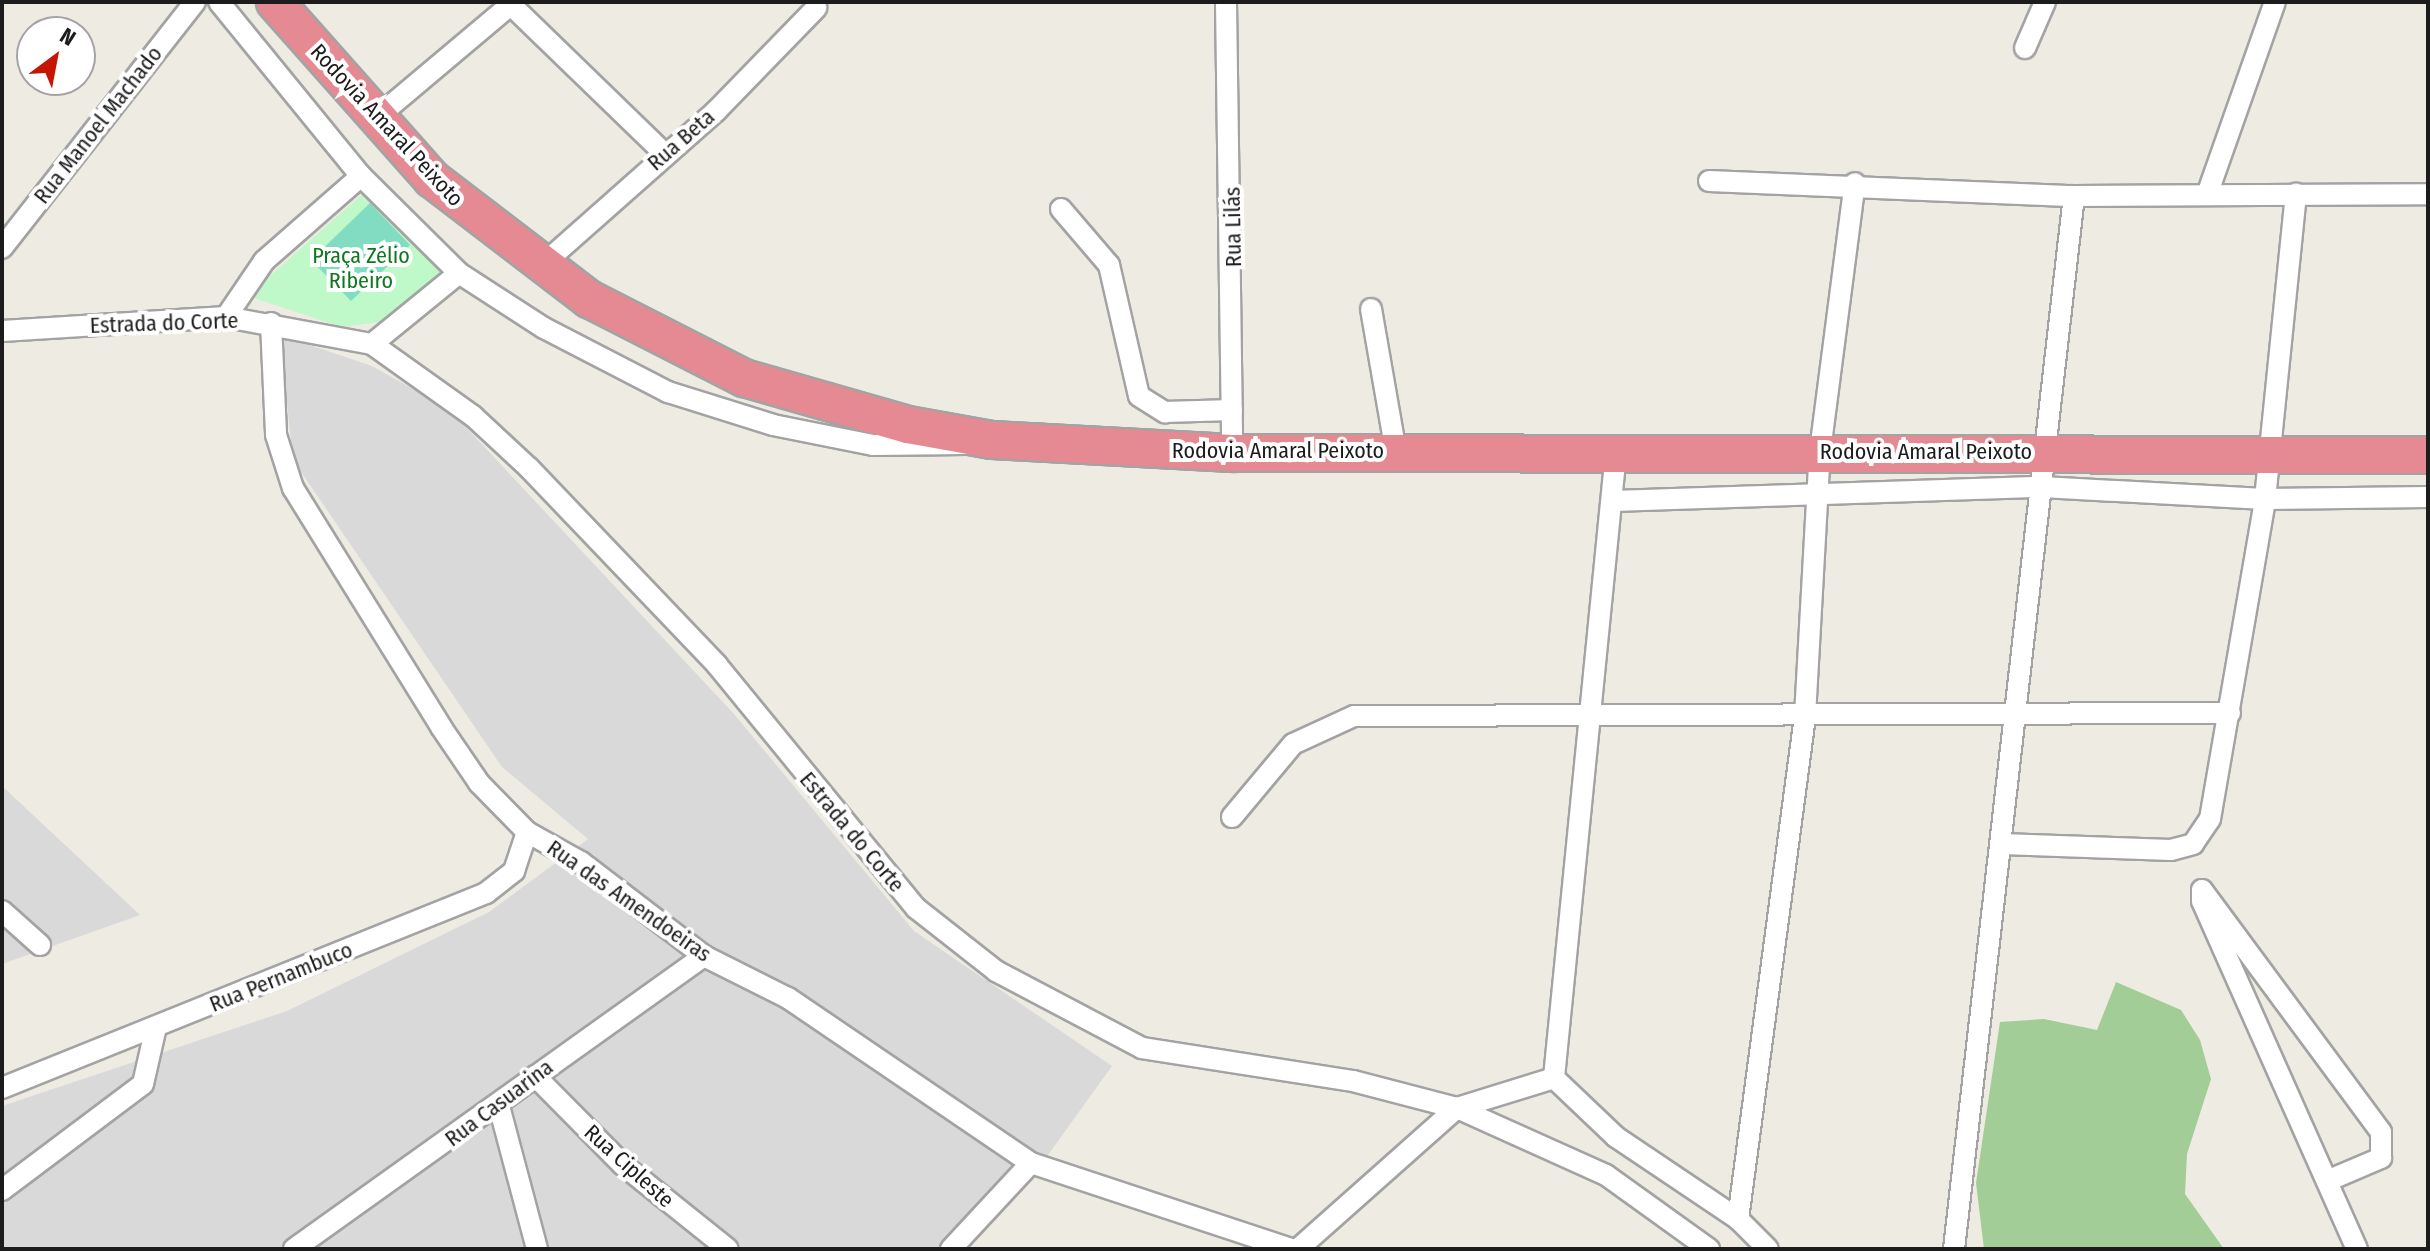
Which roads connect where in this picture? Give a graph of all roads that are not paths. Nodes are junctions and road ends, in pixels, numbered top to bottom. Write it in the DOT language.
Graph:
graph roads {
  1 [pos="195,2"];
  2 [pos="219,2"];
  3 [pos="275,2"];
  4 [pos="1226,2"];
  5 [pos="2045,2"];
  6 [pos="2275,2"];
  7 [pos="509,4"];
  8 [pos="816,8"];
  9 [pos="2025,48"];
  10 [pos="376,118"];
  11 [pos="665,154"];
  12 [pos="361,176"];
  13 [pos="1709,181"];
  14 [pos="1855,183"];
  15 [pos="2208,192"];
  16 [pos="2296,194"];
  17 [pos="2428,194"];
  18 [pos="2074,196"];
  19 [pos="1061,209"];
  20 [pos="2,248"];
  21 [pos="541,266"];
  22 [pos="459,273"];
  23 [pos="2,309"];
  24 [pos="1371,309"];
  25 [pos="226,317"];
  26 [pos="271,323"];
  27 [pos="5,330"];
  28 [pos="372,344"];
  29 [pos="1232,410"];
  30 [pos="992,440"];
  31 [pos="1820,451"];
  32 [pos="2268,451"];
  33 [pos="1396,452"];
  34 [pos="1616,452"];
  35 [pos="1232,453"];
  36 [pos="2428,455"];
  37 [pos="2044,470"];
  38 [pos="1817,489"];
  39 [pos="2428,497"];
  40 [pos="2265,499"];
  41 [pos="1613,501"];
  42 [pos="2012,711"];
  43 [pos="1590,712"];
  44 [pos="2230,713"];
  45 [pos="1805,716"];
  46 [pos="1232,817"];
  47 [pos="527,832"];
  48 [pos="2002,844"];
  49 [pos="2,911"];
  50 [pos="40,945"];
  51 [pos="704,956"];
  52 [pos="156,1027"];
  53 [pos="535,1076"];
  54 [pos="1554,1078"];
  55 [pos="2,1088"];
  56 [pos="499,1106"];
  57 [pos="1457,1108"];
  58 [pos="1031,1163"];
  59 [pos="2327,1181"];
  60 [pos="2,1190"];
  61 [pos="1738,1219"];
  62 [pos="294,1249"];
  63 [pos="537,1249"];
  64 [pos="728,1249"];
  65 [pos="951,1249"];
  66 [pos="1291,1249"];
  67 [pos="1298,1249"];
  68 [pos="1709,1249"];
  69 [pos="1768,1249"];
  70 [pos="1954,1249"];
  71 [pos="2357,1249"];
  1 -- 20 [label="street, Rua Manoel Machado"];
  2 -- 12 [label="street"];
  3 -- 10 [label="highway, Rodovia Amaral Peixoto"];
  4 -- 29 [label="street, Rua Lilás"];
  5 -- 9 [label="street"];
  6 -- 15 [label="street"];
  7 -- 10 [label="street"];
  7 -- 11 [label="street"];
  8 -- 11 [label="street, Rua Beta"];
  10 -- 21 [label="highway, Rodovia Amaral Peixoto"];
  11 -- 21 [label="street, Rua Beta"];
  12 -- 22 [label="street"];
  12 -- 25 [label="street"];
  13 -- 14 [label="street"];
  14 -- 18 [label="street"];
  14 -- 31 [label="street"];
  15 -- 16 [label="street"];
  15 -- 18 [label="street"];
  16 -- 17 [label="street"];
  16 -- 32 [label="street"];
  18 -- 37 [label="street"];
  19 -- 29 [label="street"];
  21 -- 30 [label="highway, Rodovia Amaral Peixoto"];
  22 -- 28 [label="street"];
  22 -- 30 [label="street"];
  23 -- 27 [label="street"];
  24 -- 33 [label="street"];
  25 -- 26 [label="street, Estrada do Corte"];
  25 -- 27 [label="street, Estrada do Corte"];
  26 -- 28 [label="street, Estrada do Corte"];
  26 -- 47 [label="street, Rua das Amendoeiras"];
  28 -- 57 [label="street, Estrada do Corte"];
  29 -- 35 [label="street, Rua Lilás"];
  30 -- 35 [label="highway, Rodovia Amaral Peixoto"];
  31 -- 34 [label="highway, Rodovia Amaral Peixoto"];
  31 -- 37 [label="highway, Rodovia Amaral Peixoto"];
  31 -- 38 [label="street"];
  32 -- 36 [label="highway, Rodovia Amaral Peixoto"];
  32 -- 37 [label="highway, Rodovia Amaral Peixoto"];
  32 -- 40 [label="street"];
  33 -- 34 [label="highway, Rodovia Amaral Peixoto"];
  33 -- 35 [label="highway, Rodovia Amaral Peixoto"];
  34 -- 41 [label="street"];
  37 -- 38 [label="street"];
  37 -- 40 [label="street"];
  37 -- 42 [label="street"];
  38 -- 41 [label="street"];
  38 -- 45 [label="street"];
  39 -- 40 [label="street"];
  40 -- 44 [label="street"];
  41 -- 43 [label="street"];
  42 -- 44 [label="street"];
  42 -- 45 [label="street"];
  42 -- 48 [label="street"];
  43 -- 45 [label="street"];
  43 -- 46 [label="street"];
  43 -- 54 [label="street"];
  44 -- 48 [label="street"];
  45 -- 61 [label="street"];
  47 -- 51 [label="street, Rua das Amendoeiras"];
  47 -- 52 [label="street, Rua Pernambuco"];
  48 -- 70 [label="street"];
  49 -- 50 [label="street"];
  51 -- 53 [label="street, Rua Casuarina"];
  51 -- 58 [label="street, Rua das Amendoeiras"];
  52 -- 55 [label="street, Rua Pernambuco"];
  52 -- 60 [label="street"];
  53 -- 56 [label="street, Rua Casuarina"];
  53 -- 64 [label="street, Rua Cipleste"];
  54 -- 57 [label="street"];
  54 -- 61 [label="street"];
  56 -- 62 [label="street, Rua Casuarina"];
  56 -- 63 [label="street"];
  57 -- 67 [label="street"];
  57 -- 68 [label="street, Estrada do Corte"];
  58 -- 65 [label="street"];
  58 -- 66 [label="street, Rua das Amendoeiras"];
  59 -- 59 [label="street"];
  59 -- 71 [label="street"];
  61 -- 69 [label="street"];
}
